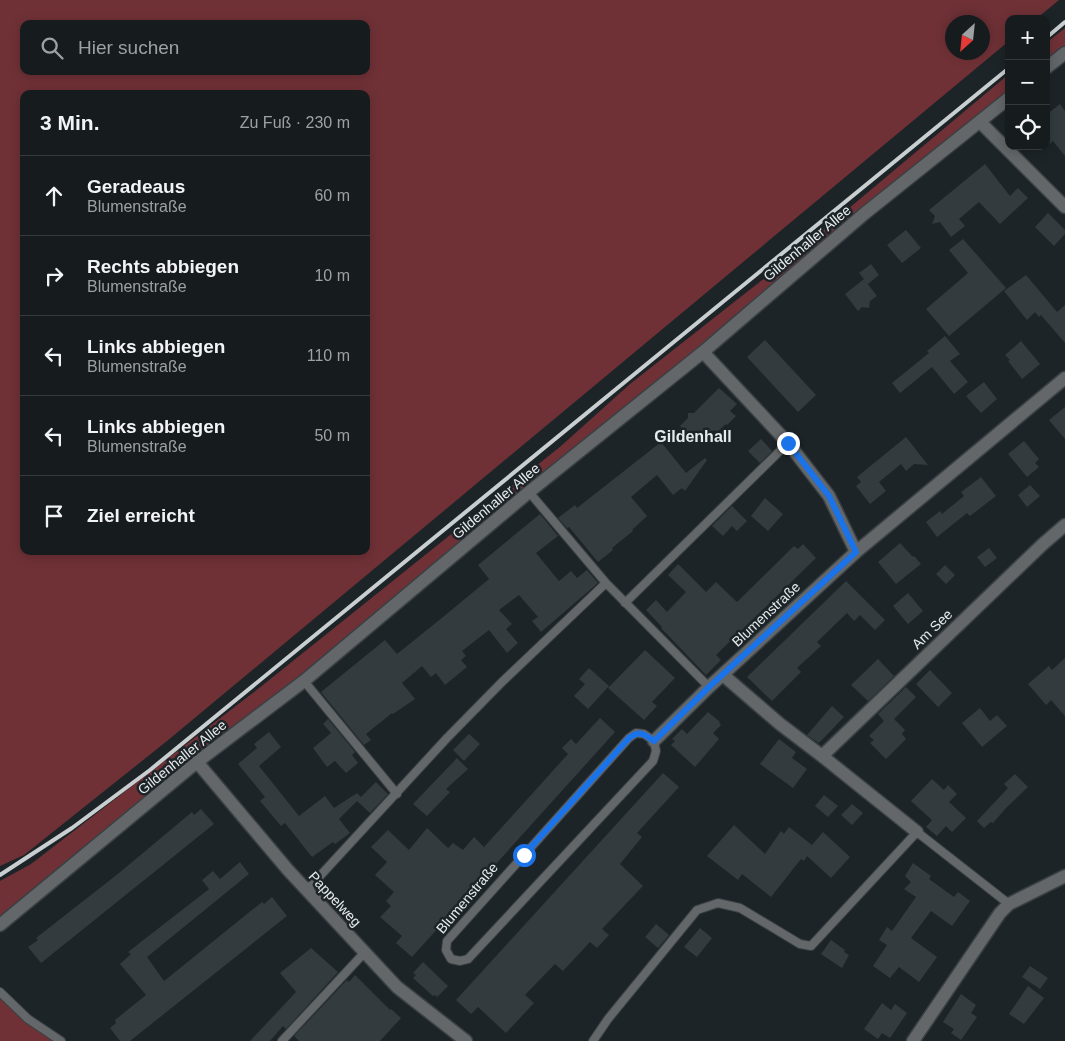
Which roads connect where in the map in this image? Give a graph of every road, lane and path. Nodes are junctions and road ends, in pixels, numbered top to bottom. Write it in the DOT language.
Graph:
graph roads {
  1 [pos="1065,53"];
  2 [pos="1050,65"];
  3 [pos="1005,101"];
  4 [pos="980,122"];
  5 [pos="1065,207"];
  6 [pos="703,352"];
  7 [pos="1065,378"];
  8 [pos="788,443"];
  9 [pos="529,492"];
  10 [pos="1065,526"];
  11 [pos="856,552"];
  12 [pos="606,583"];
  13 [pos="625,603"];
  14 [pos="723,675"];
  15 [pos="304,681"];
  16 [pos="709,687"];
  17 [pos="654,741"];
  18 [pos="822,756"];
  19 [pos="198,762"];
  20 [pos="397,794"];
  21 [pos="917,832"];
  22 [pos="1065,876"];
  23 [pos="307,890"];
  24 [pos="1009,904"];
  25 [pos="0,925"];
  26 [pos="365,952"];
  27 [pos="0,992"];
  28 [pos="61,1041"];
  29 [pos="282,1041"];
  30 [pos="466,1041"];
  31 [pos="593,1041"];
  32 [pos="913,1041"];
  1 -- 2 [label="street"];
  3 -- 4 [label="street, Gildenhaller Allee"];
  4 -- 5 [label="street"];
  4 -- 6 [label="street, Gildenhaller Allee"];
  6 -- 8 [label="street"];
  6 -- 9 [label="street, Gildenhaller Allee"];
  7 -- 11 [label="street, Blumenstraße"];
  8 -- 11 [label="street"];
  8 -- 13 [label="lane"];
  9 -- 12 [label="lane"];
  9 -- 15 [label="street, Gildenhaller Allee"];
  10 -- 18 [label="street, Am See"];
  11 -- 14 [label="street, Blumenstraße"];
  12 -- 13 [label="lane"];
  12 -- 20 [label="lane"];
  13 -- 16 [label="lane"];
  14 -- 16 [label="street, Blumenstraße"];
  14 -- 18 [label="street"];
  15 -- 19 [label="street, Gildenhaller Allee"];
  15 -- 20 [label="lane"];
  16 -- 17 [label="street, Blumenstraße"];
  17 -- 17 [label="lane, Blumenstraße"];
  18 -- 21 [label="street"];
  19 -- 23 [label="street, Pappelweg"];
  19 -- 25 [label="street, Gildenhaller Allee"];
  20 -- 23 [label="lane"];
  21 -- 24 [label="lane"];
  21 -- 31 [label="lane"];
  22 -- 24 [label="street"];
  23 -- 26 [label="street, Pappelweg"];
  24 -- 32 [label="street"];
  26 -- 29 [label="lane"];
  26 -- 30 [label="street, Pappelweg"];
  27 -- 28 [label="lane"];
}
